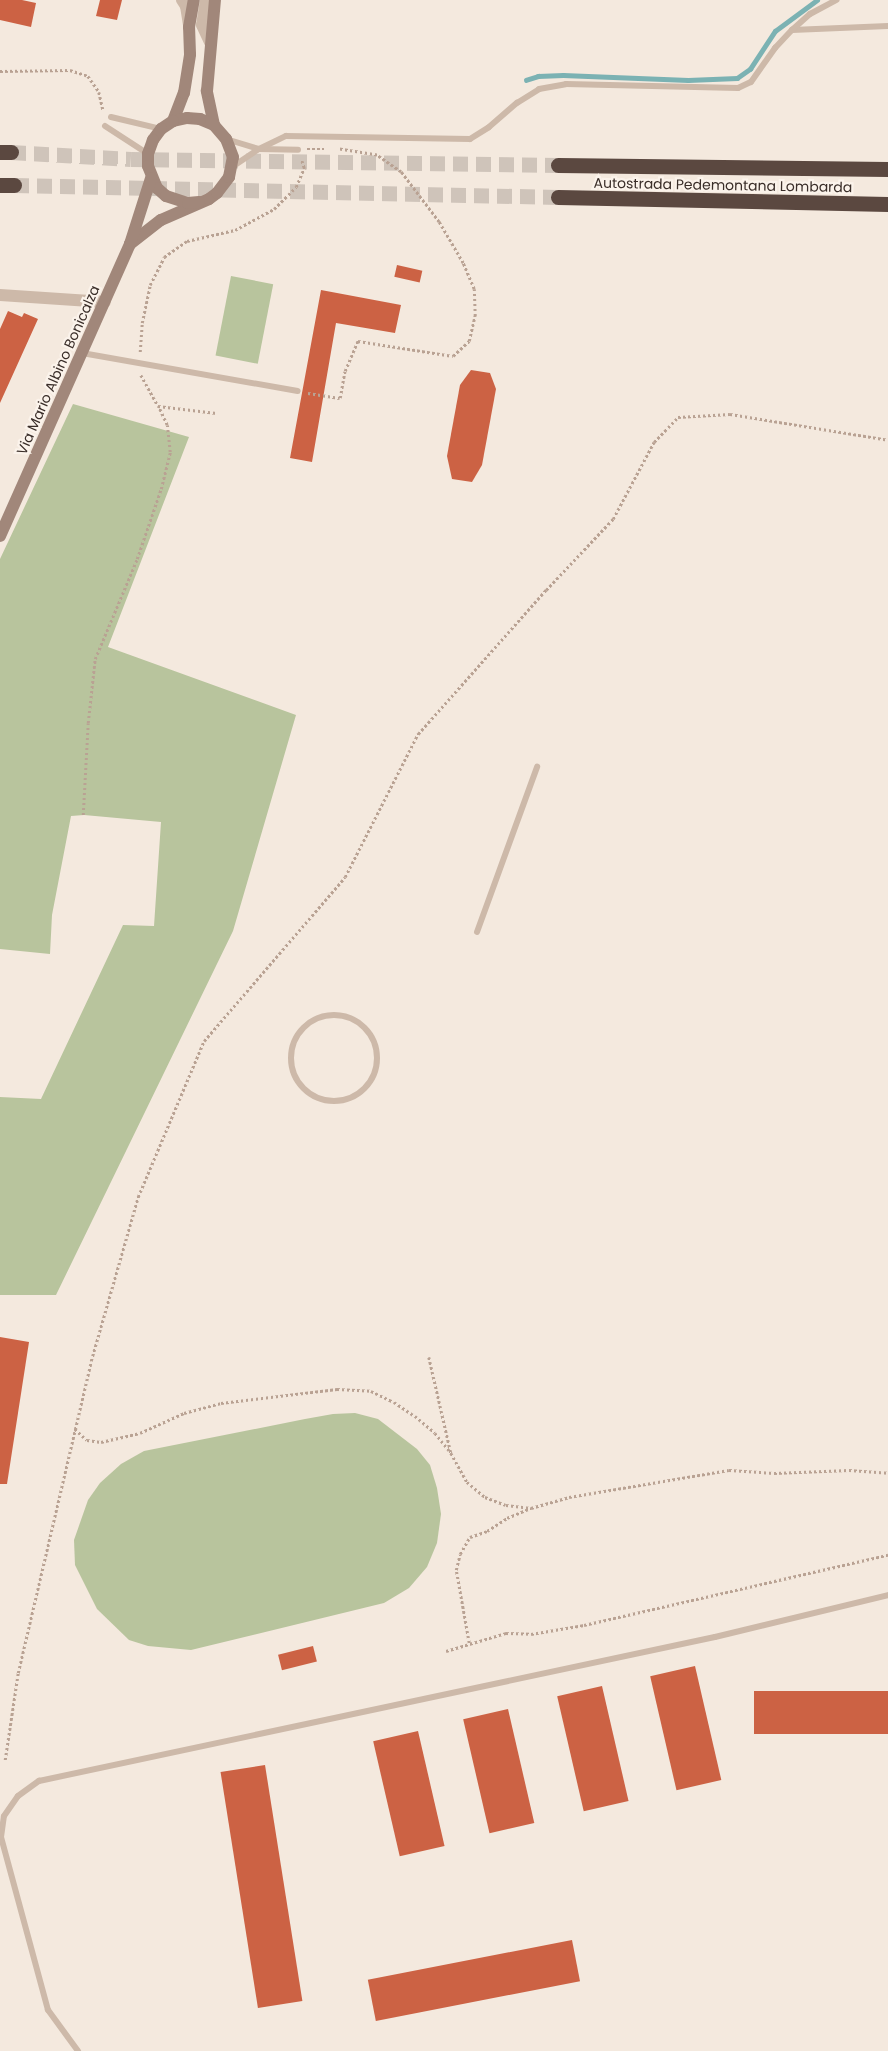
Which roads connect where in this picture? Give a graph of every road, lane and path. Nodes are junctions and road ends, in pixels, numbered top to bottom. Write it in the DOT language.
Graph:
graph roads {
  1 [pos="182,0"];
  2 [pos="194,0"];
  3 [pos="206,0"];
  4 [pos="215,0"];
  5 [pos="836,0"];
  6 [pos="888,26"];
  7 [pos="189,27"];
  8 [pos="792,30"];
  9 [pos="210,42"];
  10 [pos="0,71"];
  11 [pos="103,114"];
  12 [pos="111,117"];
  13 [pos="173,122"];
  14 [pos="214,125"];
  15 [pos="106,126"];
  16 [pos="161,129"];
  17 [pos="226,139"];
  18 [pos="335,148"];
  19 [pos="258,149"];
  20 [pos="326,149"];
  21 [pos="298,150"];
  22 [pos="148,154"];
  23 [pos="558,165"];
  24 [pos="232,167"];
  25 [pos="888,169"];
  26 [pos="151,178"];
  27 [pos="558,197"];
  28 [pos="199,202"];
  29 [pos="888,204"];
  30 [pos="130,244"];
  31 [pos="0,294"];
  32 [pos="105,302"];
  33 [pos="82,353"];
  34 [pos="139,363"];
  35 [pos="298,391"];
  36 [pos="158,406"];
  37 [pos="217,413"];
  38 [pos="888,440"];
  39 [pos="0,536"];
  40 [pos="537,768"];
  41 [pos="84,815"];
  42 [pos="477,932"];
  43 [pos="310,1094"];
  44 [pos="429,1357"];
  45 [pos="75,1430"];
  46 [pos="451,1453"];
  47 [pos="888,1474"];
  48 [pos="531,1508"];
  49 [pos="888,1555"];
  50 [pos="888,1595"];
  51 [pos="469,1643"];
  52 [pos="446,1651"];
  53 [pos="5,1760"];
  54 [pos="78,2051"];
  1 -- 7 [label="street"];
  2 -- 7 [label="main road"];
  3 -- 9 [label="street"];
  4 -- 9 [label="main road"];
  5 -- 8 [label="lane"];
  6 -- 8 [label="lane"];
  7 -- 13 [label="main road"];
  8 -- 19 [label="lane"];
  9 -- 14 [label="main road"];
  10 -- 11 [label="path"];
  12 -- 16 [label="lane"];
  13 -- 14 [label="main road"];
  13 -- 16 [label="main road"];
  14 -- 17 [label="main road"];
  15 -- 22 [label="lane"];
  16 -- 22 [label="main road"];
  17 -- 19 [label="lane"];
  17 -- 24 [label="main road"];
  18 -- 35 [label="path"];
  19 -- 21 [label="lane"];
  19 -- 24 [label="lane"];
  20 -- 21 [label="path"];
  21 -- 34 [label="path"];
  22 -- 26 [label="main road, Via Mario Albino Bonicalza"];
  23 -- 25 [label="highway, Autostrada Pedemontana Lombarda"];
  24 -- 28 [label="main road, Via Mario Albino Bonicalza"];
  26 -- 28 [label="main road"];
  26 -- 30 [label="main road, Via Mario Albino Bonicalza"];
  27 -- 29 [label="highway, Autostrada Pedemontana Lombarda"];
  28 -- 30 [label="main road, Via Mario Albino Bonicalza"];
  30 -- 32 [label="main road, Via Mario Albino Bonicalza"];
  31 -- 32 [label="street"];
  32 -- 33 [label="main road, Via Mario Albino Bonicalza"];
  33 -- 34 [label="lane"];
  33 -- 39 [label="main road, Via Mario Albino Bonicalza"];
  34 -- 35 [label="lane"];
  34 -- 36 [label="path"];
  36 -- 37 [label="path"];
  36 -- 41 [label="path"];
  38 -- 45 [label="path"];
  40 -- 42 [label="lane"];
  43 -- 43 [label="lane"];
  44 -- 46 [label="path"];
  45 -- 46 [label="path"];
  45 -- 53 [label="path"];
  46 -- 48 [label="path"];
  47 -- 48 [label="path"];
  48 -- 51 [label="path"];
  49 -- 51 [label="path"];
  50 -- 54 [label="lane"];
  51 -- 52 [label="path"];
}
